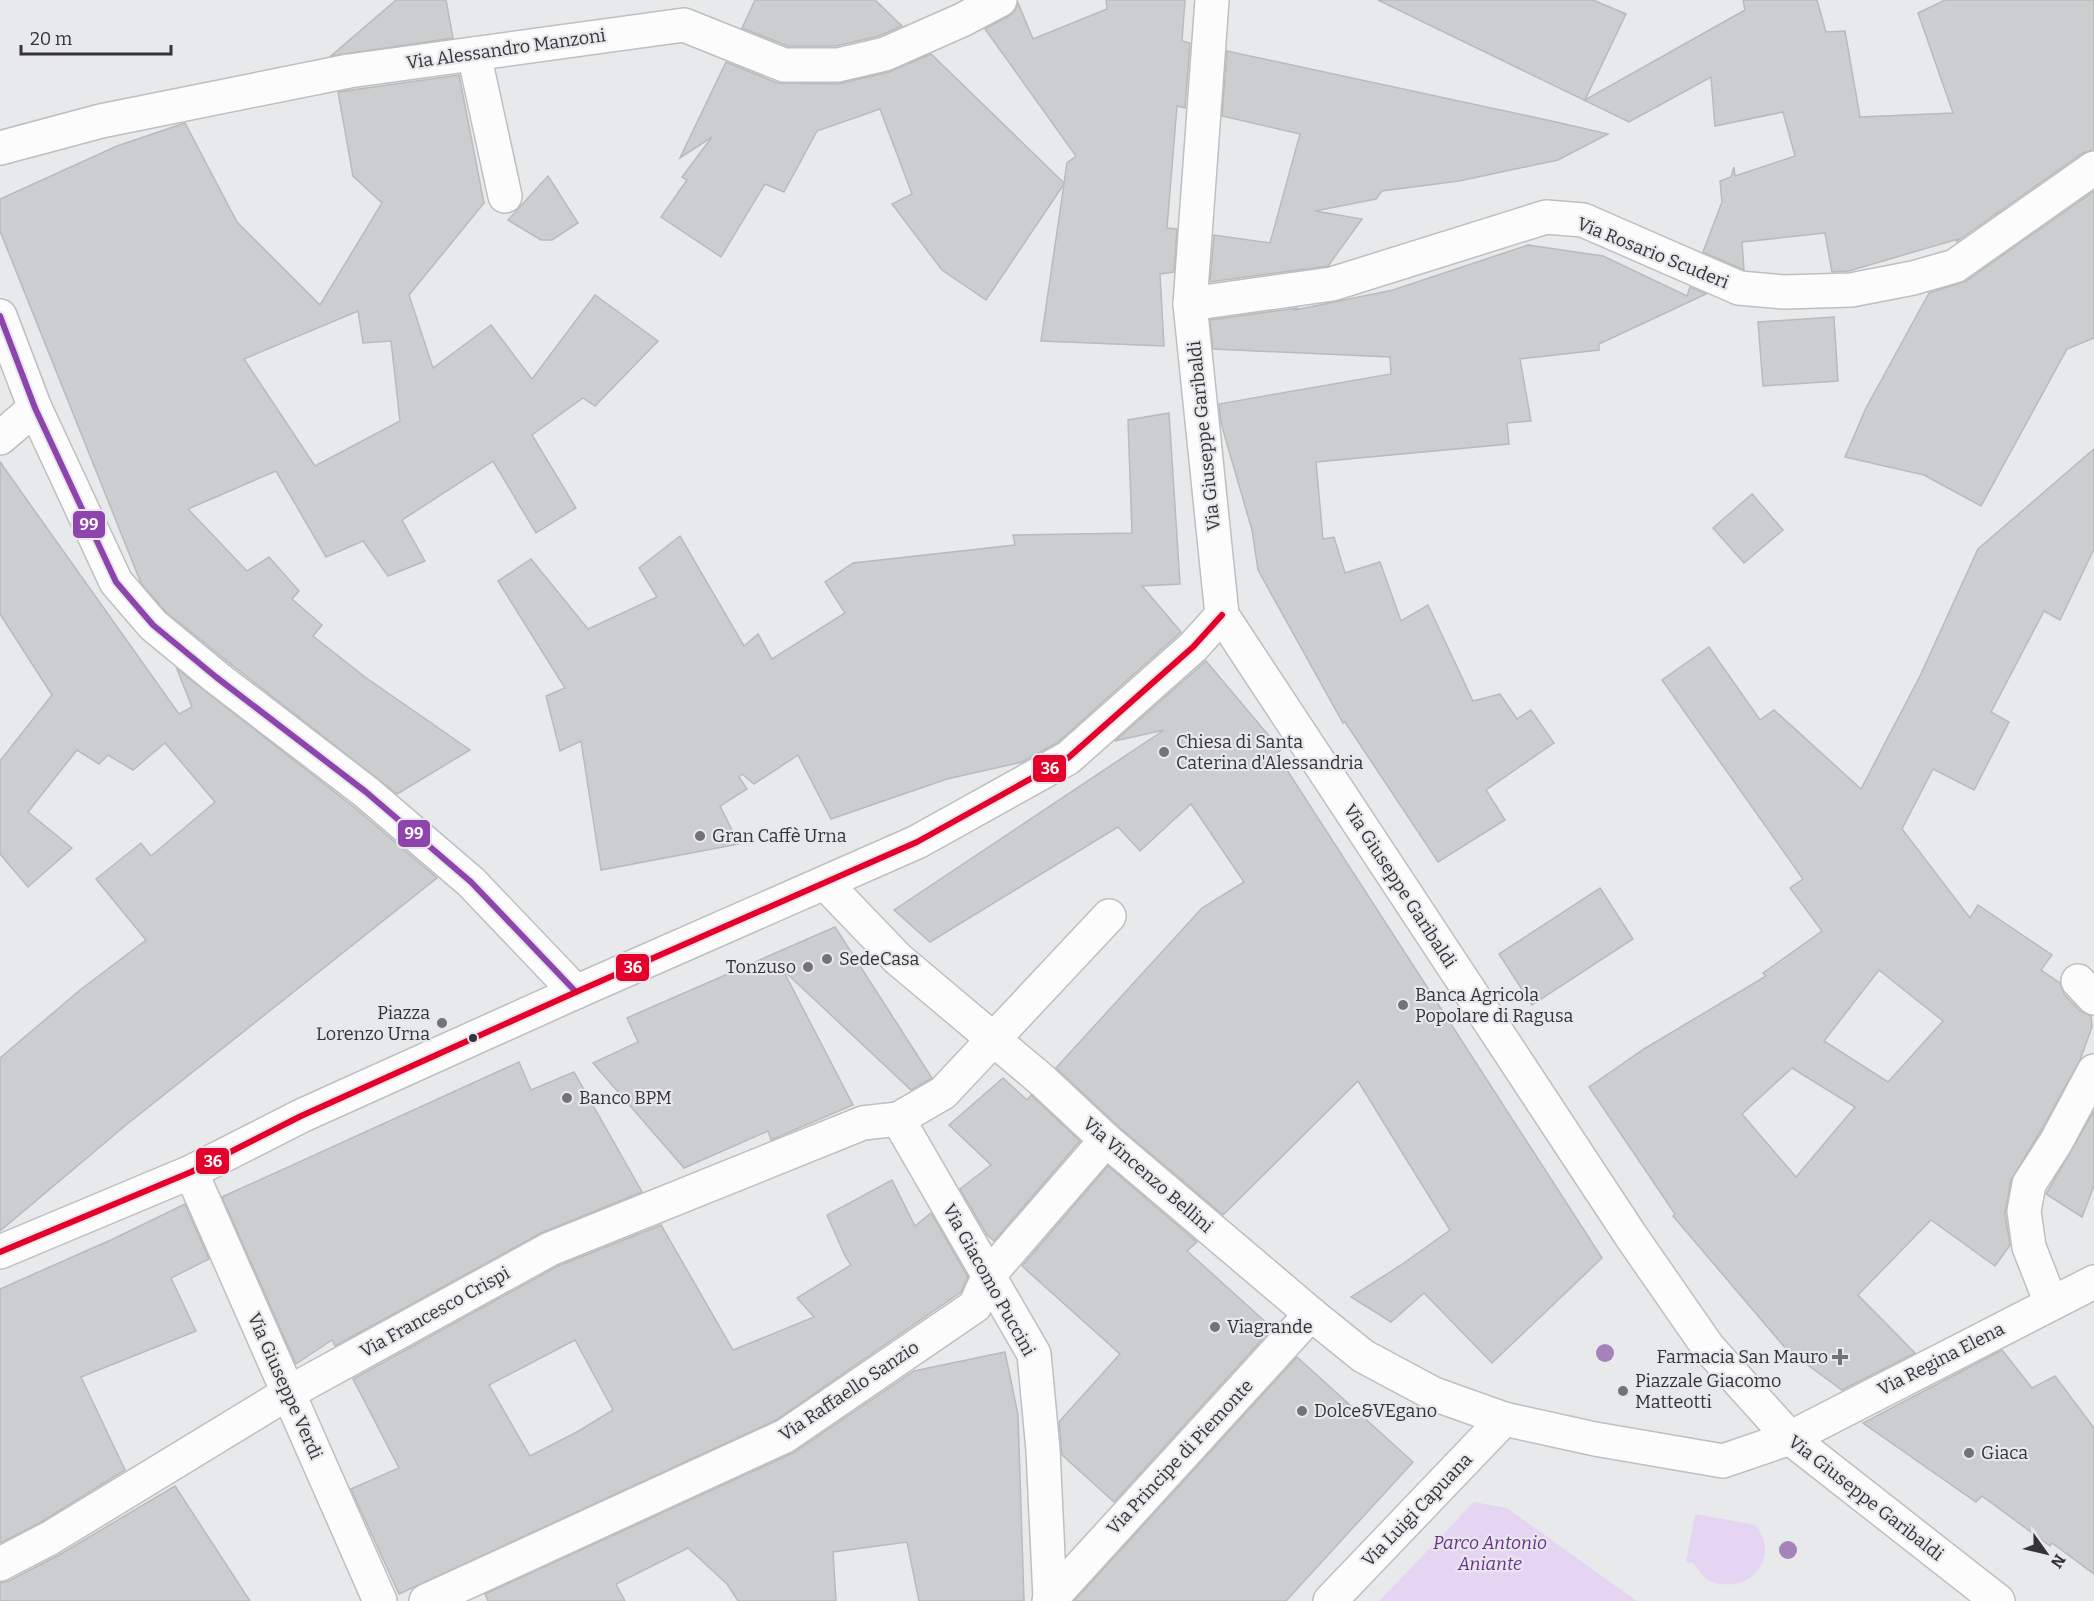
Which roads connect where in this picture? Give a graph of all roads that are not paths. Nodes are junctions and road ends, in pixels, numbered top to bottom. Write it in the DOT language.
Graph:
graph roads {
  1 [pos="1000,0"];
  2 [pos="1212,0"];
  3 [pos="474,54"];
  4 [pos="0,148"];
  5 [pos="2094,168"];
  6 [pos="505,196"];
  7 [pos="1190,304"];
  8 [pos="0,316"];
  9 [pos="35,408"];
  10 [pos="0,438"];
  11 [pos="1222,615"];
  12 [pos="825,883"];
  13 [pos="1109,916"];
  14 [pos="576,992"];
  15 [pos="993,1038"];
  16 [pos="2094,1071"];
  17 [pos="898,1119"];
  18 [pos="1106,1140"];
  19 [pos="191,1172"];
  20 [pos="0,1252"];
  21 [pos="989,1275"];
  22 [pos="2094,1282"];
  23 [pos="2050,1303"];
  24 [pos="1311,1314"];
  25 [pos="288,1393"];
  26 [pos="1504,1419"];
  27 [pos="1790,1438"];
  28 [pos="0,1564"];
  29 [pos="1050,1599"];
  30 [pos="380,1601"];
  31 [pos="426,1601"];
  32 [pos="1330,1601"];
  33 [pos="1998,1601"];
  1 -- 3 [label="street, Via Alessandro Manzoni"];
  2 -- 7 [label="street, Via Giuseppe Garibaldi"];
  3 -- 4 [label="street, Via Alessandro Manzoni"];
  3 -- 6 [label="street"];
  5 -- 7 [label="street, Via Rosario Scuderi"];
  7 -- 11 [label="street, Via Giuseppe Garibaldi"];
  8 -- 9 [label="street"];
  9 -- 10 [label="street"];
  9 -- 14 [label="street"];
  11 -- 12 [label="street"];
  11 -- 27 [label="street, Via Giuseppe Garibaldi"];
  12 -- 14 [label="street"];
  12 -- 15 [label="street, Via Vincenzo Bellini"];
  13 -- 15 [label="street"];
  14 -- 19 [label="street"];
  15 -- 17 [label="street"];
  15 -- 18 [label="street, Via Vincenzo Bellini"];
  16 -- 23 [label="street"];
  17 -- 21 [label="street, Via Giacomo Puccini"];
  17 -- 25 [label="street, Via Francesco Crispi"];
  18 -- 21 [label="street, Via Raffaello Sanzio"];
  18 -- 24 [label="street, Via Vincenzo Bellini"];
  19 -- 20 [label="street"];
  19 -- 25 [label="street, Via Giuseppe Verdi"];
  21 -- 29 [label="street, Via Giacomo Puccini"];
  21 -- 31 [label="street, Via Raffaello Sanzio"];
  22 -- 23 [label="street, Via Regina Elena"];
  23 -- 27 [label="street, Via Regina Elena"];
  24 -- 26 [label="street, Via Vincenzo Bellini"];
  24 -- 29 [label="street, Via Principe di Piemonte"];
  25 -- 28 [label="street, Via Francesco Crispi"];
  25 -- 30 [label="street, Via Giuseppe Verdi"];
  26 -- 27 [label="street, Via Regina Elena"];
  26 -- 32 [label="street, Via Luigi Capuana"];
  27 -- 33 [label="street, Via Giuseppe Garibaldi"];
}
